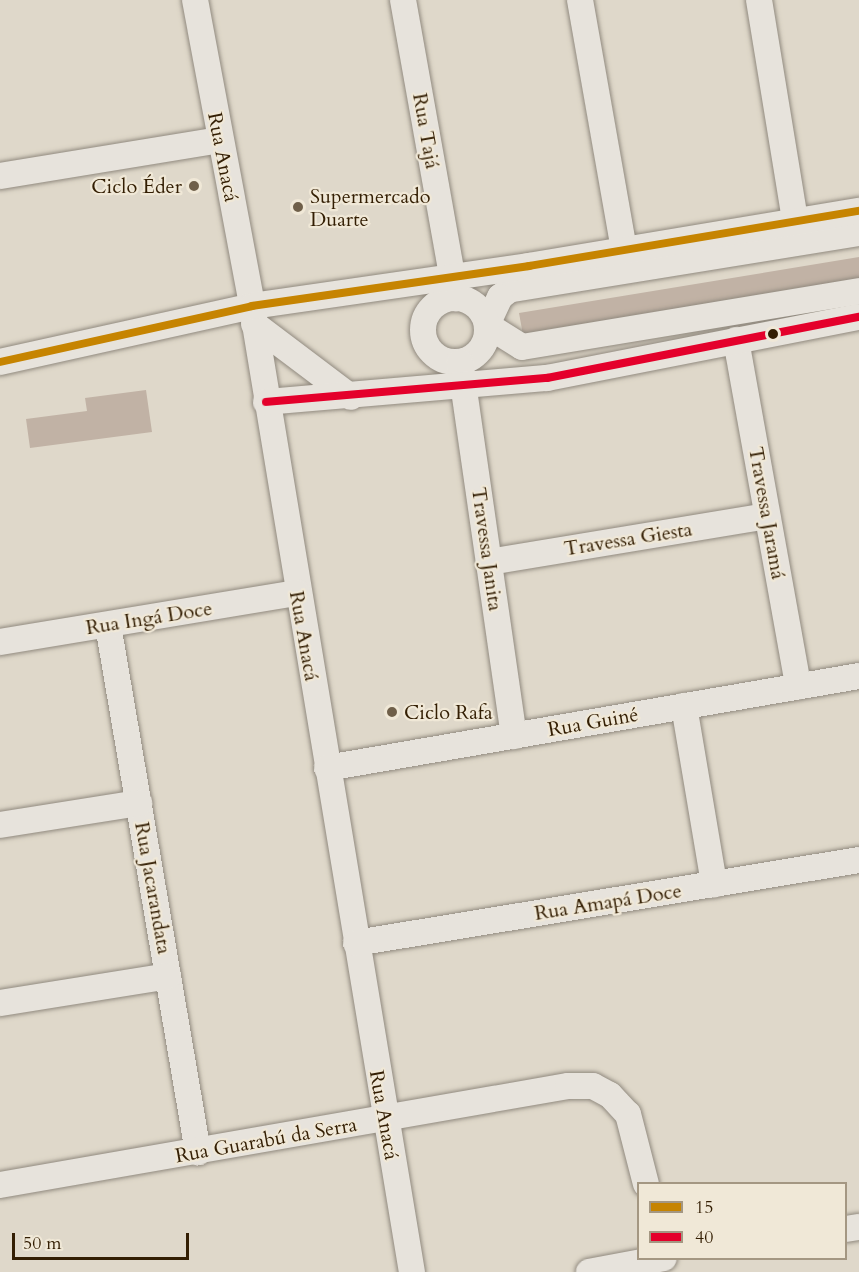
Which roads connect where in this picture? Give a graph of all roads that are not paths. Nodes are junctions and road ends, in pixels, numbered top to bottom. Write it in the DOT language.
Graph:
graph roads {
  1 [pos="195,0"];
  2 [pos="402,0"];
  3 [pos="580,0"];
  4 [pos="759,0"];
  5 [pos="220,140"];
  6 [pos="0,177"];
  7 [pos="859,211"];
  8 [pos="795,220"];
  9 [pos="859,233"];
  10 [pos="624,250"];
  11 [pos="455,287"];
  12 [pos="859,291"];
  13 [pos="253,315"];
  14 [pos="859,317"];
  15 [pos="487,325"];
  16 [pos="736,340"];
  17 [pos="0,363"];
  18 [pos="462,374"];
  19 [pos="351,397"];
  20 [pos="266,402"];
  21 [pos="767,516"];
  22 [pos="489,562"];
  23 [pos="297,593"];
  24 [pos="108,625"];
  25 [pos="0,642"];
  26 [pos="859,676"];
  27 [pos="798,686"];
  28 [pos="684,706"];
  29 [pos="514,736"];
  30 [pos="327,768"];
  31 [pos="139,803"];
  32 [pos="0,825"];
  33 [pos="859,860"];
  34 [pos="714,884"];
  35 [pos="357,943"];
  36 [pos="168,976"];
  37 [pos="0,1003"];
  38 [pos="384,1119"];
  39 [pos="198,1152"];
  40 [pos="645,1182"];
  41 [pos="0,1185"];
  42 [pos="657,1260"];
  43 [pos="412,1272"];
  44 [pos="589,1272"];
  1 -- 5 [label="street, Rua Anacá"];
  2 -- 11 [label="street, Rua Tajá"];
  3 -- 10 [label="street"];
  4 -- 8 [label="street"];
  5 -- 6 [label="street"];
  5 -- 13 [label="street, Rua Anacá"];
  7 -- 8 [label="street"];
  8 -- 10 [label="street"];
  9 -- 15 [label="street"];
  10 -- 11 [label="street"];
  11 -- 13 [label="street"];
  11 -- 15 [label="street"];
  11 -- 18 [label="street"];
  12 -- 15 [label="street"];
  13 -- 17 [label="street"];
  13 -- 19 [label="street"];
  13 -- 20 [label="street, Rua Anacá"];
  14 -- 16 [label="street"];
  15 -- 18 [label="street"];
  16 -- 18 [label="street"];
  16 -- 21 [label="street, Travessa Jaramá"];
  18 -- 19 [label="street"];
  18 -- 22 [label="street, Travessa Janita"];
  19 -- 20 [label="street"];
  20 -- 23 [label="street, Rua Anacá"];
  21 -- 22 [label="street, Travessa Giesta"];
  21 -- 27 [label="street, Travessa Jaramá"];
  22 -- 29 [label="street, Travessa Janita"];
  23 -- 24 [label="street, Rua Ingá Doce"];
  23 -- 30 [label="street, Rua Anacá"];
  24 -- 25 [label="street, Rua Ingá Doce"];
  24 -- 31 [label="street, Rua Jacarandata"];
  26 -- 27 [label="street, Rua Guiné"];
  27 -- 28 [label="street, Rua Guiné"];
  28 -- 29 [label="street, Rua Guiné"];
  28 -- 34 [label="street"];
  29 -- 30 [label="street, Rua Guiné"];
  30 -- 35 [label="street, Rua Anacá"];
  31 -- 32 [label="street"];
  31 -- 36 [label="street, Rua Jacarandata"];
  33 -- 34 [label="street, Rua Amapá Doce"];
  34 -- 35 [label="street, Rua Amapá Doce"];
  35 -- 38 [label="street, Rua Anacá"];
  36 -- 37 [label="street"];
  36 -- 39 [label="street, Rua Jacarandata"];
  38 -- 39 [label="street, Rua Guarabú da Serra"];
  38 -- 40 [label="street, Rua Guarabú da Serra"];
  38 -- 43 [label="street, Rua Anacá"];
  39 -- 41 [label="street, Rua Guarabú da Serra"];
  42 -- 44 [label="street"];
}
